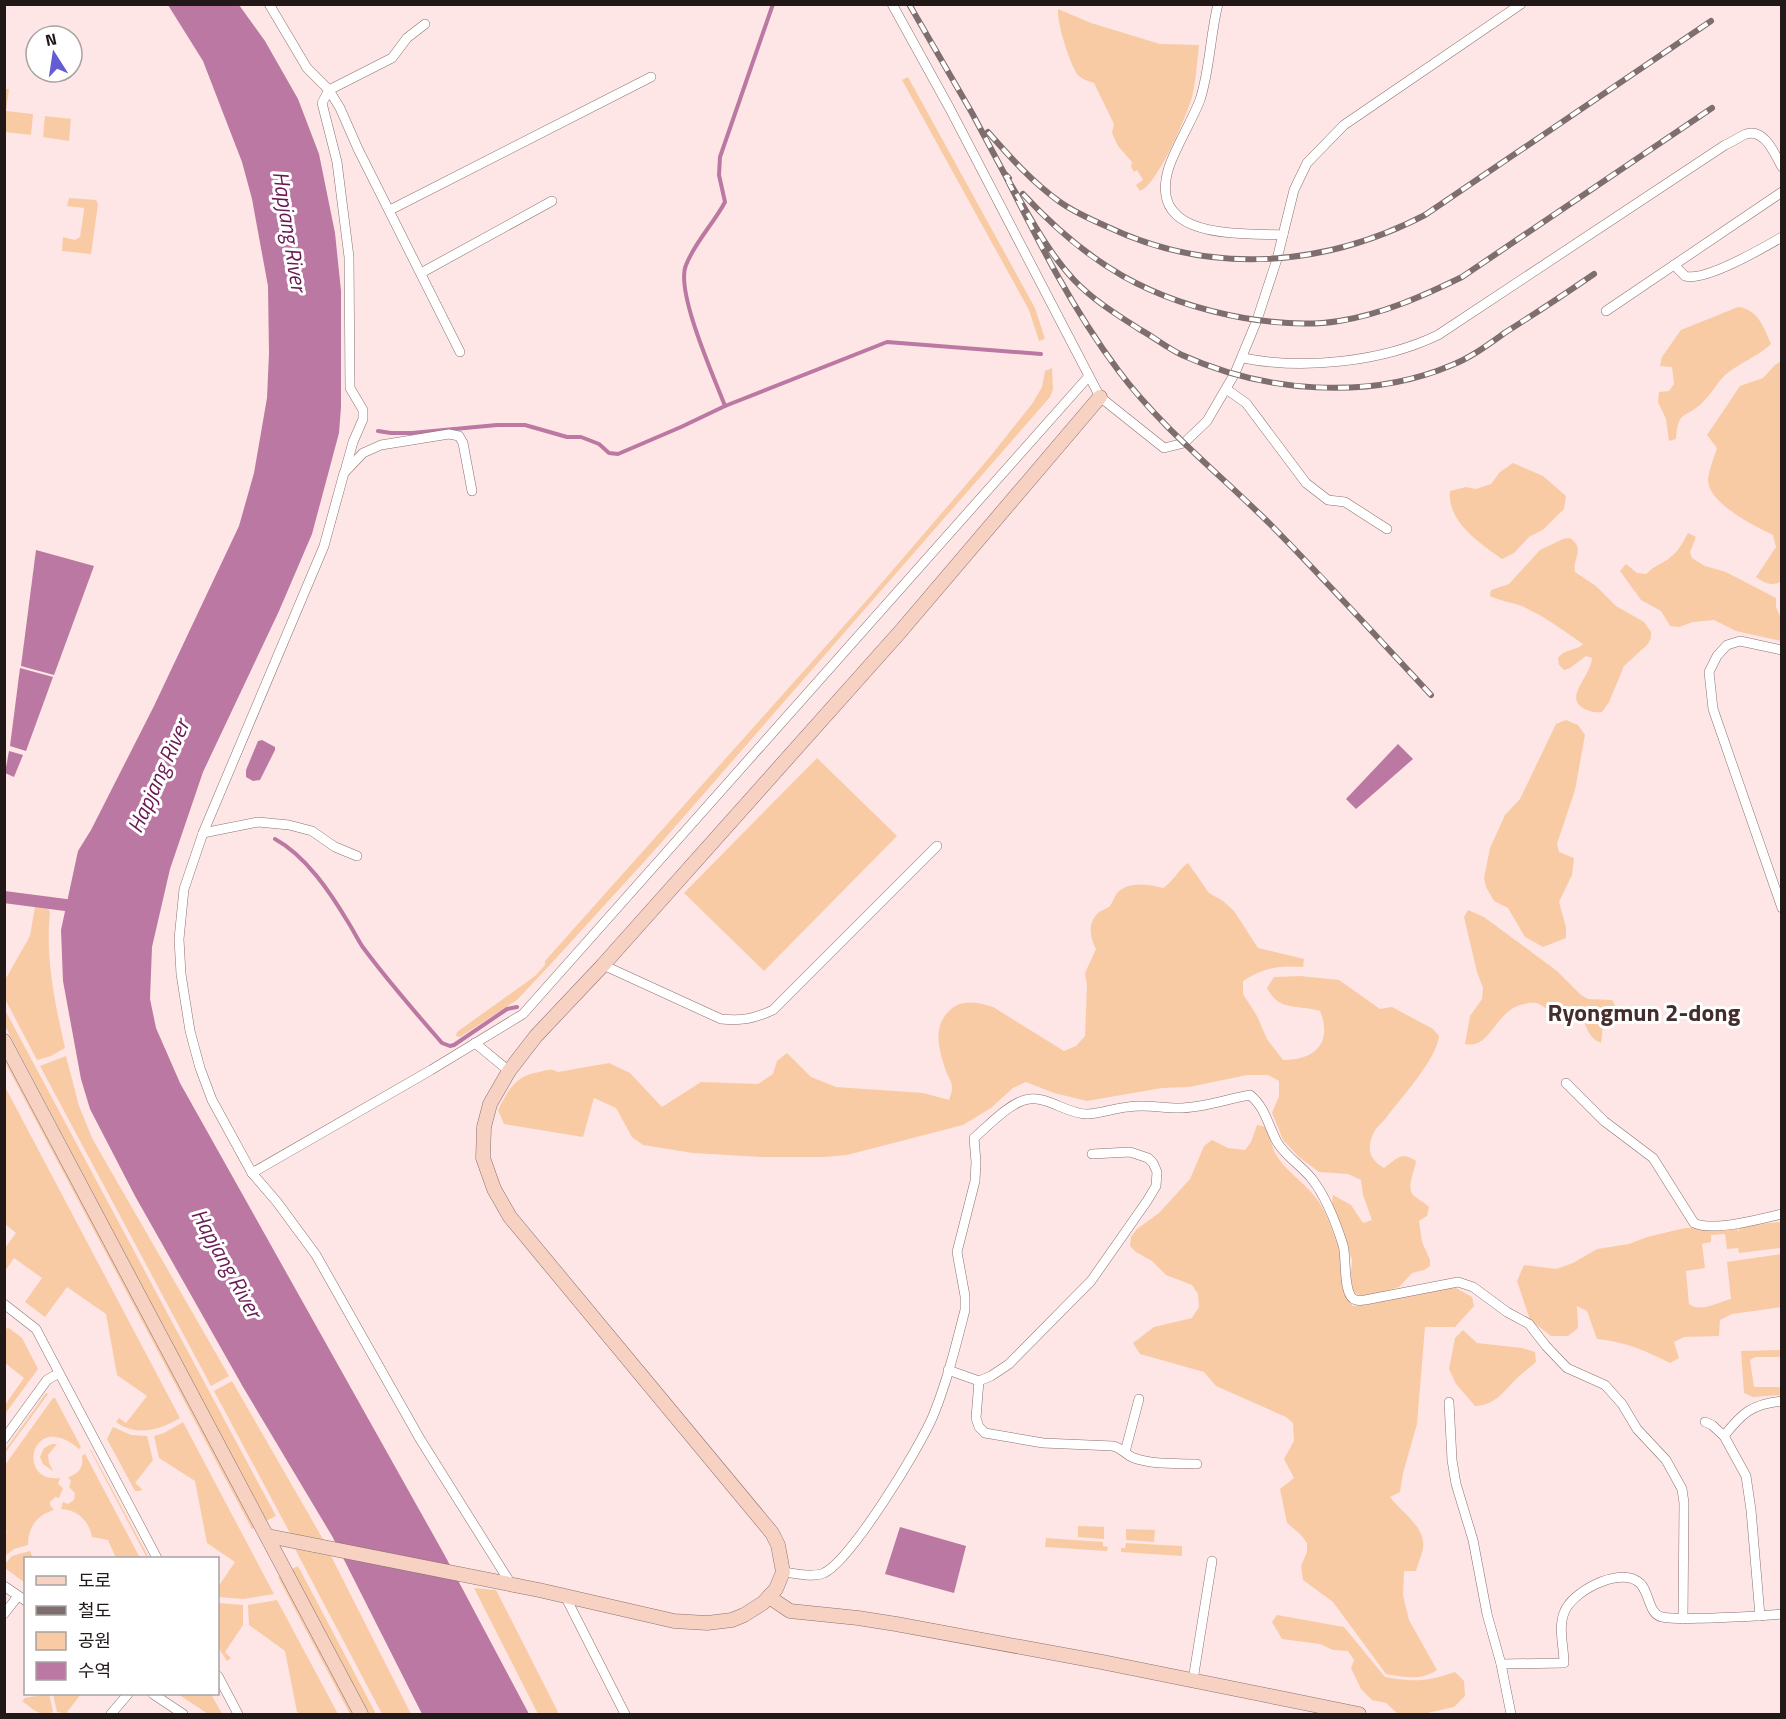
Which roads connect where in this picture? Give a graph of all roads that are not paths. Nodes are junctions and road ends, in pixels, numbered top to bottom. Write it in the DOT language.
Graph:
graph roads {
  1 [pos="269,4"];
  2 [pos="892,4"];
  3 [pos="1218,4"];
  4 [pos="1521,4"];
  5 [pos="425,24"];
  6 [pos="651,77"];
  7 [pos="329,90"];
  8 [pos="1782,167"];
  9 [pos="1782,192"];
  10 [pos="552,201"];
  11 [pos="390,210"];
  12 [pos="1283,235"];
  13 [pos="1782,237"];
  14 [pos="1674,265"];
  15 [pos="421,273"];
  16 [pos="1606,311"];
  17 [pos="460,352"];
  18 [pos="1243,358"];
  19 [pos="1089,376"];
  20 [pos="1226,388"];
  21 [pos="1100,397"];
  22 [pos="344,473"];
  23 [pos="472,491"];
  24 [pos="1387,529"];
  25 [pos="1782,650"];
  26 [pos="203,833"];
  27 [pos="937,846"];
  28 [pos="357,856"];
  29 [pos="1782,908"];
  30 [pos="603,965"];
  31 [pos="4,1041"];
  32 [pos="475,1043"];
  33 [pos="509,1071"];
  34 [pos="1566,1083"];
  35 [pos="1092,1154"];
  36 [pos="252,1173"];
  37 [pos="1782,1214"];
  38 [pos="4,1304"];
  39 [pos="948,1370"];
  40 [pos="59,1373"];
  41 [pos="979,1381"];
  42 [pos="1139,1399"];
  43 [pos="1782,1401"];
  44 [pos="1449,1402"];
  45 [pos="1705,1422"];
  46 [pos="1724,1436"];
  47 [pos="4,1439"];
  48 [pos="1125,1452"];
  49 [pos="1197,1464"];
  50 [pos="268,1536"];
  51 [pos="156,1557"];
  52 [pos="1212,1561"];
  53 [pos="783,1572"];
  54 [pos="511,1584"];
  55 [pos="4,1586"];
  56 [pos="564,1596"];
  57 [pos="769,1597"];
  58 [pos="22,1599"];
  59 [pos="4,1614"];
  60 [pos="1782,1614"];
  61 [pos="1760,1616"];
  62 [pos="1683,1619"];
  63 [pos="1501,1664"];
  64 [pos="219,1678"];
  65 [pos="1192,1680"];
  66 [pos="127,1695"];
  67 [pos="154,1695"];
  68 [pos="111,1714"];
  69 [pos="183,1714"];
  70 [pos="238,1714"];
  71 [pos="362,1714"];
  72 [pos="625,1714"];
  73 [pos="1359,1714"];
  74 [pos="1511,1714"];
  1 -- 7 [label="street"];
  2 -- 19 [label="street"];
  3 -- 12 [label="street"];
  4 -- 12 [label="street"];
  5 -- 7 [label="street"];
  6 -- 11 [label="street"];
  7 -- 11 [label="street"];
  7 -- 22 [label="street"];
  8 -- 18 [label="street"];
  9 -- 14 [label="street"];
  10 -- 15 [label="street"];
  11 -- 15 [label="street"];
  12 -- 18 [label="street"];
  13 -- 14 [label="street"];
  14 -- 16 [label="street"];
  15 -- 17 [label="street"];
  18 -- 20 [label="street"];
  19 -- 21 [label="street"];
  19 -- 32 [label="street"];
  20 -- 21 [label="street"];
  20 -- 24 [label="street"];
  21 -- 30 [label="street"];
  22 -- 23 [label="street"];
  22 -- 26 [label="street"];
  25 -- 29 [label="street"];
  26 -- 28 [label="street"];
  26 -- 36 [label="street"];
  27 -- 30 [label="street"];
  30 -- 33 [label="street"];
  31 -- 50 [label="street"];
  32 -- 33 [label="street"];
  32 -- 36 [label="street"];
  33 -- 53 [label="street"];
  34 -- 37 [label="street"];
  35 -- 41 [label="street"];
  36 -- 54 [label="street"];
  38 -- 40 [label="street"];
  39 -- 41 [label="street"];
  39 -- 53 [label="street"];
  39 -- 62 [label="street"];
  40 -- 47 [label="street"];
  40 -- 51 [label="street"];
  41 -- 48 [label="street"];
  42 -- 48 [label="street"];
  43 -- 46 [label="street"];
  44 -- 63 [label="street"];
  45 -- 46 [label="street"];
  46 -- 61 [label="street"];
  48 -- 49 [label="street"];
  50 -- 54 [label="street"];
  50 -- 71 [label="street"];
  52 -- 65 [label="street"];
  53 -- 57 [label="street"];
  54 -- 56 [label="street"];
  55 -- 58 [label="street"];
  56 -- 57 [label="street"];
  56 -- 72 [label="street"];
  57 -- 65 [label="street"];
  58 -- 59 [label="street"];
  60 -- 61 [label="street"];
  61 -- 62 [label="street"];
  62 -- 63 [label="street"];
  63 -- 74 [label="street"];
  64 -- 70 [label="street"];
  65 -- 73 [label="street"];
  66 -- 68 [label="street"];
  67 -- 69 [label="street"];
}
